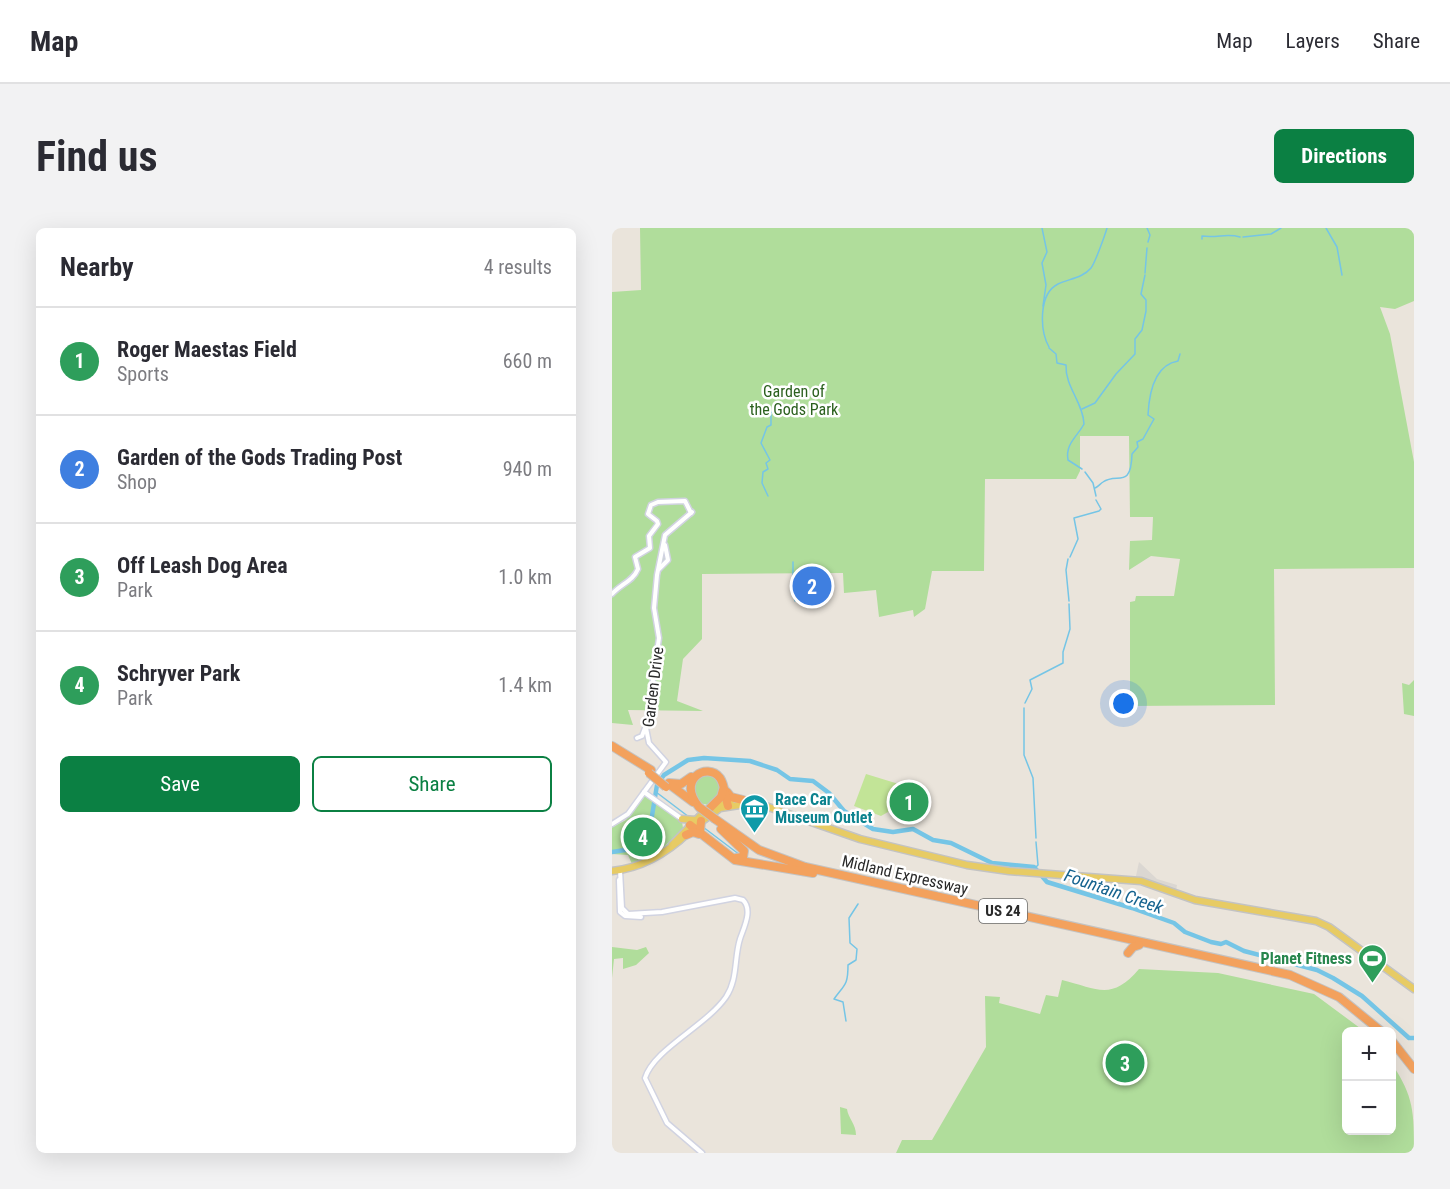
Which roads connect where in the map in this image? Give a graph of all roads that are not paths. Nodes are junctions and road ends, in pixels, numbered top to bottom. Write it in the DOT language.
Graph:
graph roads {
  1 [pos="612,594"];
  2 [pos="646,724"];
  3 [pos="637,738"];
  4 [pos="612,747"];
  5 [pos="667,785"];
  6 [pos="725,790"];
  7 [pos="644,792"];
  8 [pos="743,800"];
  9 [pos="728,803"];
  10 [pos="761,805"];
  11 [pos="697,808"];
  12 [pos="709,809"];
  13 [pos="682,819"];
  14 [pos="713,821"];
  15 [pos="612,824"];
  16 [pos="697,827"];
  17 [pos="721,829"];
  18 [pos="685,833"];
  19 [pos="620,870"];
  20 [pos="612,871"];
  21 [pos="821,875"];
  22 [pos="860,881"];
  23 [pos="1414,989"];
  24 [pos="1356,1011"];
  25 [pos="1371,1027"];
  26 [pos="1376,1027"];
  27 [pos="1396,1047"];
  28 [pos="1396,1054"];
  29 [pos="1414,1068"];
  30 [pos="1414,1077"];
  31 [pos="702,1153"];
  1 -- 2 [label="street, Garden Drive"];
  2 -- 3 [label="street"];
  2 -- 7 [label="street, Garden Drive"];
  4 -- 5 [label="highway, Midland Expressway / US 24, bridge"];
  5 -- 6 [label="highway"];
  5 -- 11 [label="highway, Midland Expressway / US 24"];
  6 -- 8 [label="highway"];
  6 -- 9 [label="highway"];
  6 -- 11 [label="highway"];
  6 -- 12 [label="highway"];
  7 -- 13 [label="street"];
  7 -- 15 [label="street"];
  8 -- 9 [label="main road"];
  8 -- 10 [label="main road"];
  9 -- 10 [label="main road"];
  9 -- 12 [label="main road"];
  9 -- 16 [label="main road"];
  10 -- 23 [label="main road"];
  11 -- 14 [label="highway, Midland Expressway / US 24, bridge"];
  12 -- 16 [label="main road"];
  13 -- 16 [label="main road"];
  13 -- 18 [label="main road"];
  14 -- 17 [label="highway, Midland Expressway / US 24"];
  14 -- 22 [label="highway, Midland Expressway / US 24"];
  16 -- 17 [label="highway"];
  16 -- 18 [label="main road"];
  16 -- 18 [label="highway"];
  16 -- 21 [label="highway"];
  17 -- 21 [label="highway, Midland Expressway / US 24"];
  18 -- 19 [label="main road"];
  19 -- 20 [label="main road"];
  19 -- 31 [label="street"];
  21 -- 22 [label="highway, Midland Expressway / US 24"];
  22 -- 24 [label="highway, Midland Expressway / US 24"];
  24 -- 25 [label="highway, US 24"];
  24 -- 26 [label="highway, US 24"];
  27 -- 29 [label="highway"];
  28 -- 30 [label="highway"];
}
